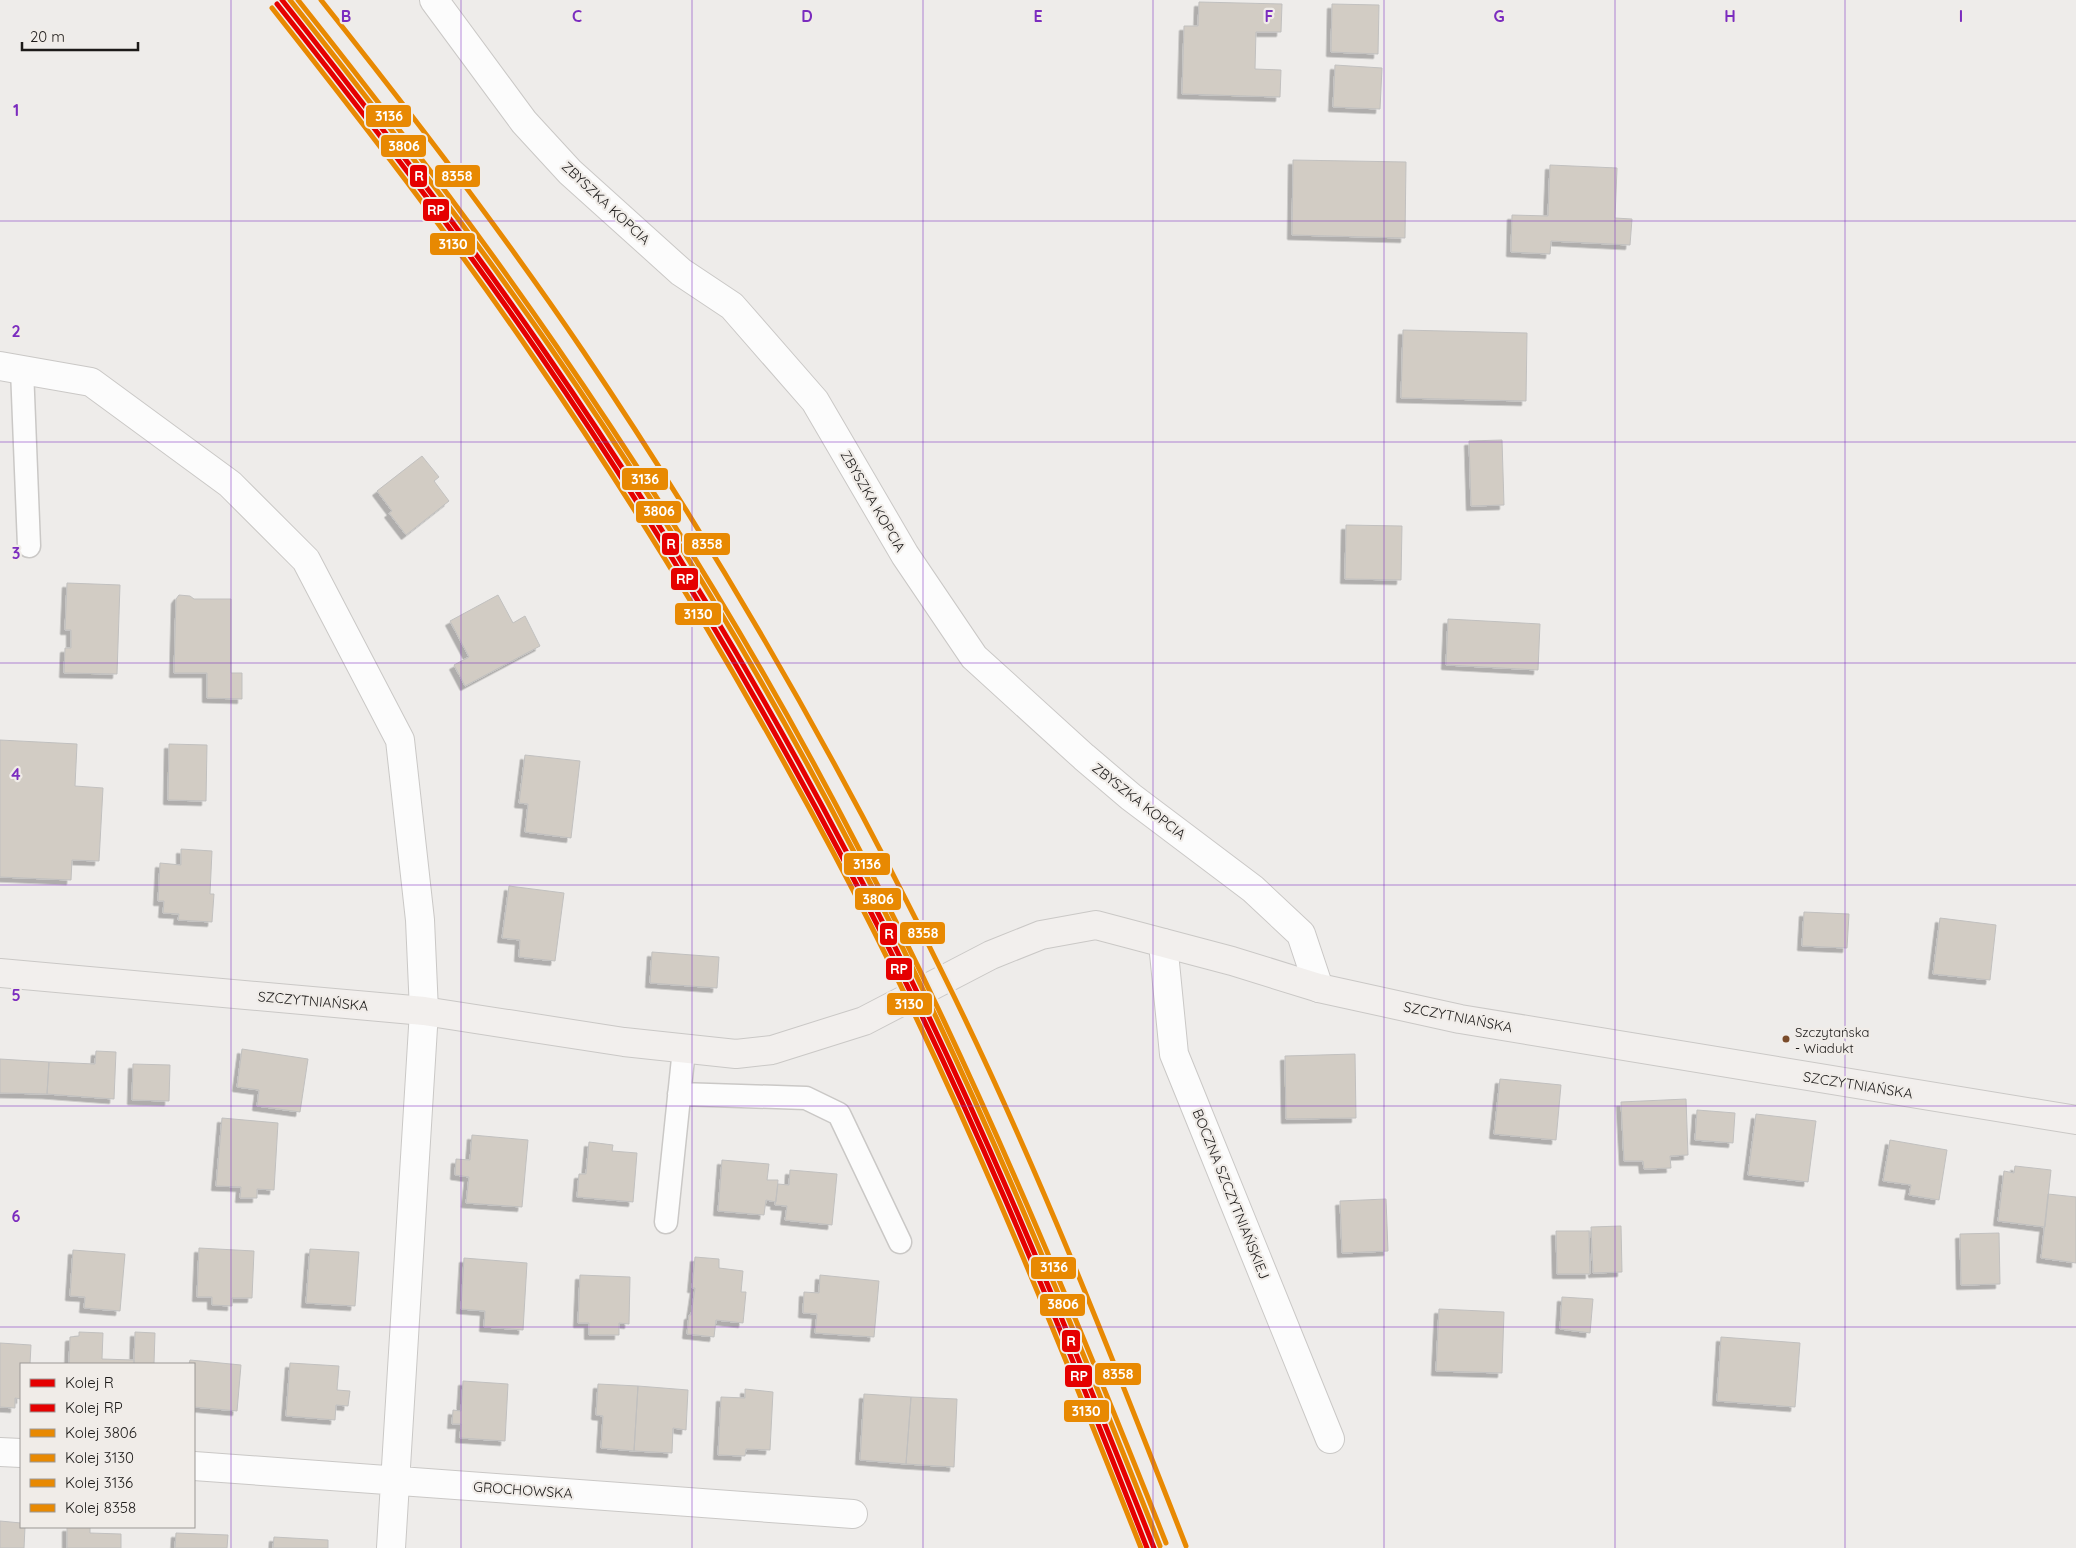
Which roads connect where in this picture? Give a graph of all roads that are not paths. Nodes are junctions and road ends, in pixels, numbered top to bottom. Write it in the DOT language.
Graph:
graph roads {
  1 [pos="434,0"];
  2 [pos="11,368"];
  3 [pos="29,546"];
  4 [pos="1163,943"];
  5 [pos="0,974"];
  6 [pos="1319,988"];
  7 [pos="424,1011"];
  8 [pos="684,1048"];
  9 [pos="679,1094"];
  10 [pos="2076,1120"];
  11 [pos="666,1222"];
  12 [pos="900,1242"];
  13 [pos="1330,1439"];
  14 [pos="0,1452"];
  15 [pos="20,1453"];
  16 [pos="195,1466"];
  17 [pos="395,1480"];
  18 [pos="853,1514"];
  19 [pos="391,1548"];
  1 -- 6 [label="street, ZBYSZKA KOPCIA"];
  2 -- 3 [label="lane"];
  2 -- 7 [label="street"];
  4 -- 6 [label="street, SZCZYTNIAŃSKA"];
  4 -- 8 [label="street, SZCZYTNIAŃSKA"];
  4 -- 13 [label="street, BOCZNA SZCZYTNIAŃSKIEJ"];
  5 -- 7 [label="street, SZCZYTNIAŃSKA"];
  6 -- 10 [label="street, SZCZYTNIAŃSKA"];
  7 -- 8 [label="street, SZCZYTNIAŃSKA"];
  7 -- 17 [label="street"];
  8 -- 9 [label="lane"];
  9 -- 11 [label="lane"];
  9 -- 12 [label="lane"];
  14 -- 15 [label="street"];
  16 -- 17 [label="street, GROCHOWSKA"];
  17 -- 18 [label="street, GROCHOWSKA"];
  17 -- 19 [label="street"];
}
